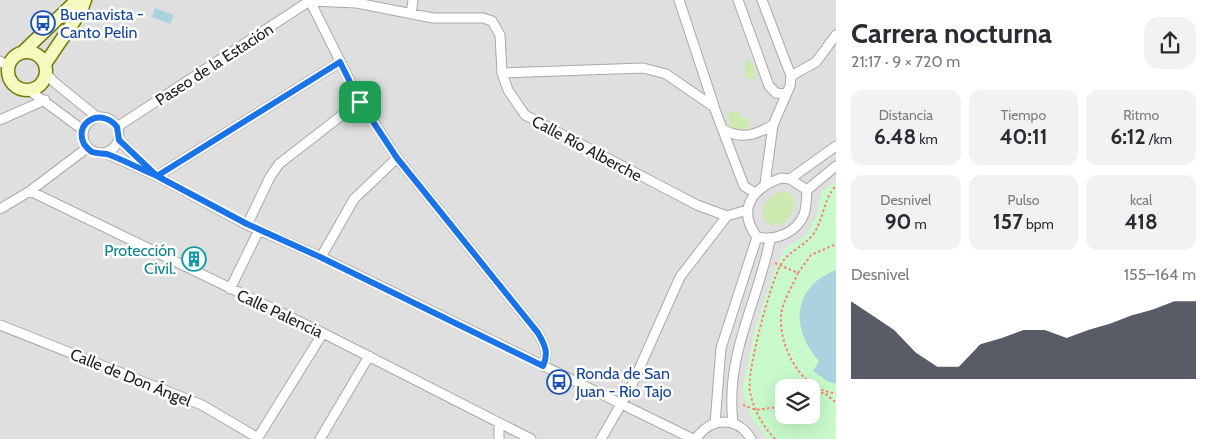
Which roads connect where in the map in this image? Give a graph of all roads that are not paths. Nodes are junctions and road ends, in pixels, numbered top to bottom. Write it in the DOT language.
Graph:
graph roads {
  1 [pos="76,0"];
  2 [pos="85,0"];
  3 [pos="310,0"];
  4 [pos="414,0"];
  5 [pos="679,0"];
  6 [pos="738,0"];
  7 [pos="762,0"];
  8 [pos="412,14"];
  9 [pos="836,35"];
  10 [pos="24,51"];
  11 [pos="340,62"];
  12 [pos="3,65"];
  13 [pos="45,68"];
  14 [pos="502,73"];
  15 [pos="791,76"];
  16 [pos="6,85"];
  17 [pos="29,90"];
  18 [pos="786,94"];
  19 [pos="45,100"];
  20 [pos="360,102"];
  21 [pos="714,107"];
  22 [pos="97,117"];
  23 [pos="0,120"];
  24 [pos="772,125"];
  25 [pos="117,127"];
  26 [pos="722,129"];
  27 [pos="83,130"];
  28 [pos="119,140"];
  29 [pos="836,146"];
  30 [pos="87,148"];
  31 [pos="105,153"];
  32 [pos="397,158"];
  33 [pos="836,166"];
  34 [pos="157,176"];
  35 [pos="790,179"];
  36 [pos="765,184"];
  37 [pos="807,190"];
  38 [pos="30,191"];
  39 [pos="755,193"];
  40 [pos="0,209"];
  41 [pos="747,210"];
  42 [pos="727,216"];
  43 [pos="247,224"];
  44 [pos="258,230"];
  45 [pos="757,237"];
  46 [pos="770,240"];
  47 [pos="320,257"];
  48 [pos="230,289"];
  49 [pos="0,325"];
  50 [pos="323,333"];
  51 [pos="369,356"];
  52 [pos="543,366"];
  53 [pos="623,404"];
  54 [pos="499,423"];
  55 [pos="715,423"];
  56 [pos="734,423"];
  57 [pos="257,438"];
  58 [pos="530,438"];
  59 [pos="320,439"];
  60 [pos="499,439"];
  61 [pos="601,439"];
  62 [pos="695,439"];
  63 [pos="751,439"];
  1 -- 10 [label="street"];
  2 -- 13 [label="street"];
  3 -- 8 [label="street, Calle Río Alberche"];
  3 -- 11 [label="street"];
  3 -- 25 [label="street, Paseo de la Estación"];
  4 -- 8 [label="street"];
  5 -- 21 [label="street"];
  6 -- 18 [label="street"];
  7 -- 15 [label="street"];
  8 -- 14 [label="street, Calle Río Alberche"];
  9 -- 15 [label="street"];
  10 -- 12 [label="street"];
  10 -- 13 [label="street"];
  11 -- 20 [label="street"];
  11 -- 34 [label="street"];
  12 -- 16 [label="street"];
  13 -- 17 [label="street"];
  13 -- 22 [label="street"];
  14 -- 21 [label="street"];
  14 -- 42 [label="street, Calle Río Alberche"];
  15 -- 18 [label="street"];
  16 -- 17 [label="street"];
  17 -- 19 [label="street"];
  18 -- 24 [label="street"];
  19 -- 23 [label="street"];
  19 -- 27 [label="street"];
  20 -- 32 [label="street"];
  20 -- 43 [label="street"];
  21 -- 26 [label="street"];
  22 -- 25 [label="street"];
  22 -- 27 [label="street"];
  24 -- 26 [label="street"];
  24 -- 36 [label="street"];
  25 -- 28 [label="street"];
  26 -- 39 [label="street"];
  27 -- 30 [label="street"];
  28 -- 31 [label="street"];
  28 -- 34 [label="street"];
  29 -- 35 [label="street"];
  30 -- 31 [label="street"];
  30 -- 38 [label="street"];
  31 -- 34 [label="street"];
  32 -- 47 [label="street"];
  32 -- 52 [label="street"];
  33 -- 37 [label="street"];
  34 -- 43 [label="street"];
  35 -- 36 [label="street"];
  35 -- 37 [label="street"];
  36 -- 39 [label="street"];
  37 -- 46 [label="street"];
  38 -- 40 [label="street"];
  38 -- 48 [label="street, Calle Palencia"];
  39 -- 41 [label="street"];
  41 -- 42 [label="street"];
  41 -- 45 [label="street"];
  42 -- 53 [label="street"];
  43 -- 44 [label="street"];
  44 -- 47 [label="street"];
  44 -- 48 [label="street"];
  45 -- 46 [label="street"];
  45 -- 55 [label="street"];
  46 -- 56 [label="street"];
  47 -- 52 [label="street"];
  48 -- 50 [label="street, Calle Palencia"];
  49 -- 57 [label="street, Calle de Don Ángel"];
  50 -- 51 [label="street, Calle Palencia"];
  50 -- 57 [label="street"];
  51 -- 54 [label="street, Calle Palencia"];
  51 -- 59 [label="street"];
  52 -- 53 [label="street"];
  53 -- 61 [label="street"];
  53 -- 62 [label="street"];
  54 -- 58 [label="street, Calle Palencia"];
  54 -- 60 [label="street"];
  55 -- 56 [label="street"];
  55 -- 62 [label="street"];
  56 -- 63 [label="street"];
}
